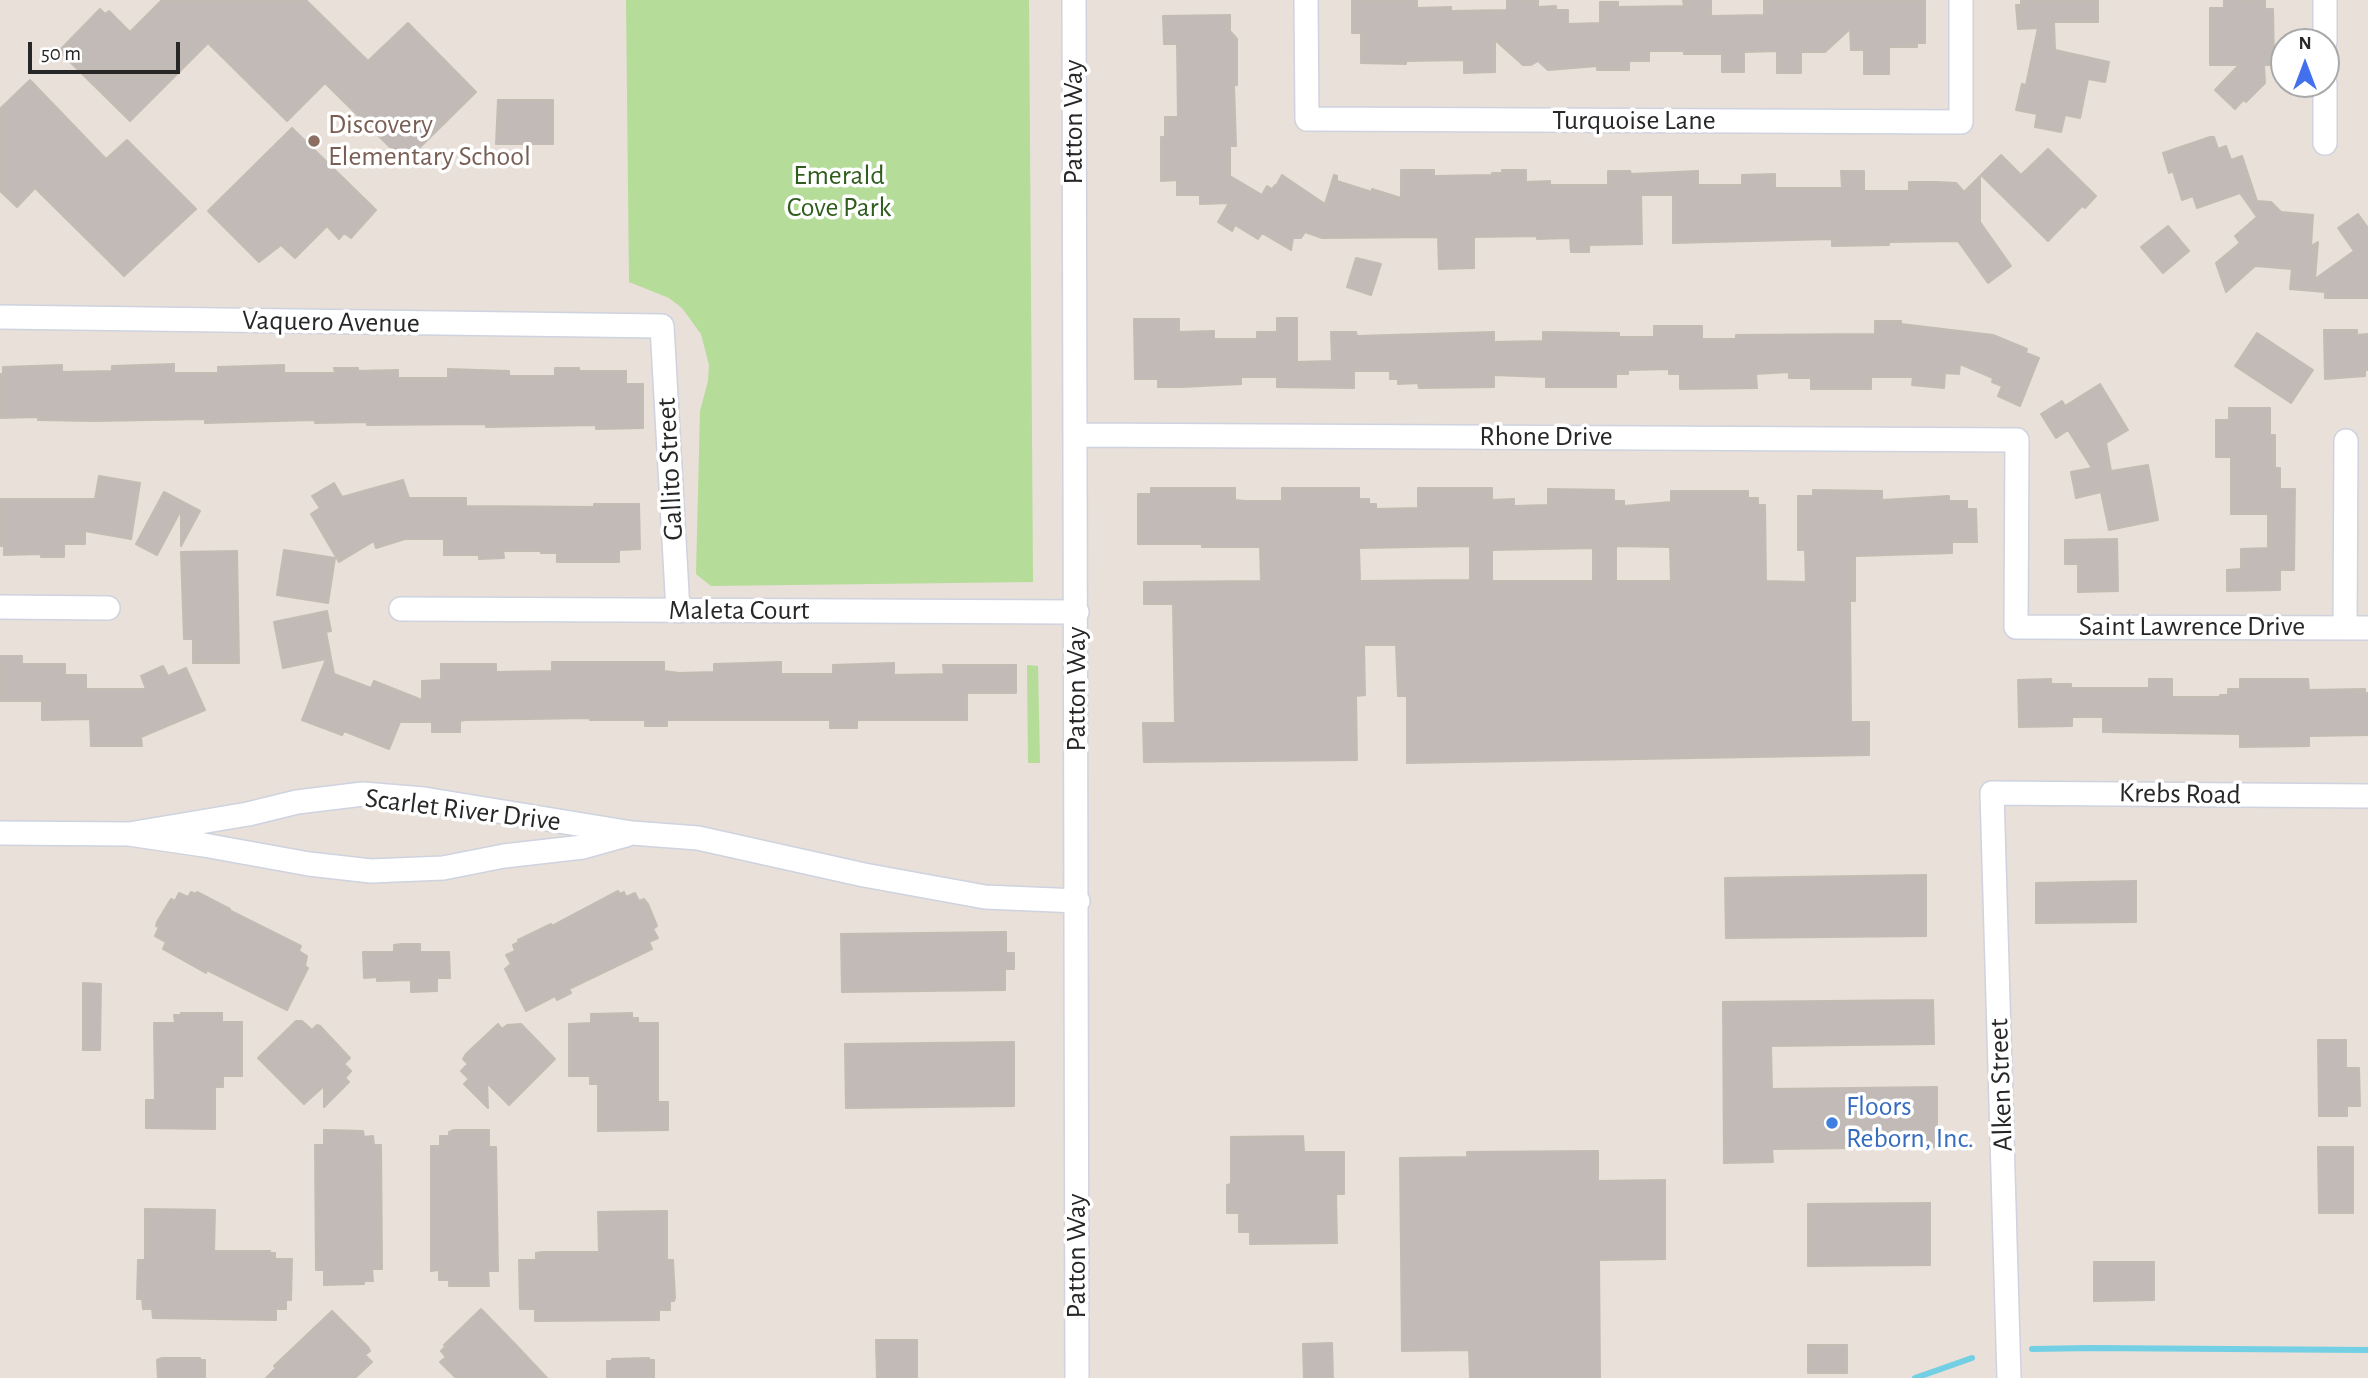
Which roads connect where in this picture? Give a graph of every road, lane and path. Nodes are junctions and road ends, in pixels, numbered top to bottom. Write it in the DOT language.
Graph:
graph roads {
  1 [pos="1074,0"];
  2 [pos="1306,0"];
  3 [pos="1961,0"];
  4 [pos="2325,0"];
  5 [pos="2325,28"];
  6 [pos="2325,98"];
  7 [pos="2325,142"];
  8 [pos="0,317"];
  9 [pos="662,327"];
  10 [pos="1076,435"];
  11 [pos="2346,441"];
  12 [pos="0,607"];
  13 [pos="108,608"];
  14 [pos="401,609"];
  15 [pos="678,611"];
  16 [pos="1077,612"];
  17 [pos="2016,626"];
  18 [pos="2345,628"];
  19 [pos="2368,628"];
  20 [pos="1993,793"];
  21 [pos="2368,796"];
  22 [pos="0,833"];
  23 [pos="632,833"];
  24 [pos="129,834"];
  25 [pos="1078,901"];
  26 [pos="1077,1378"];
  27 [pos="2009,1378"];
  1 -- 10 [label="street, Patton Way"];
  2 -- 3 [label="street, Turquoise Lane"];
  4 -- 5 [label="street"];
  6 -- 7 [label="street"];
  8 -- 9 [label="street, Vaquero Avenue"];
  9 -- 15 [label="street, Gallito Street"];
  10 -- 16 [label="street, Patton Way"];
  10 -- 17 [label="street, Rhone Drive"];
  11 -- 18 [label="street"];
  12 -- 13 [label="street"];
  14 -- 15 [label="street, Maleta Court"];
  15 -- 16 [label="street, Maleta Court"];
  16 -- 25 [label="street, Patton Way"];
  17 -- 18 [label="street, Saint Lawrence Drive"];
  18 -- 19 [label="street, Saint Lawrence Drive"];
  20 -- 21 [label="street, Krebs Road"];
  20 -- 27 [label="street, Alken Street"];
  22 -- 24 [label="street, Scarlet River Drive"];
  23 -- 24 [label="street, Scarlet River Drive"];
  23 -- 24 [label="street, Scarlet River Drive"];
  23 -- 25 [label="street, Scarlet River Drive"];
  25 -- 26 [label="street, Patton Way"];
}
